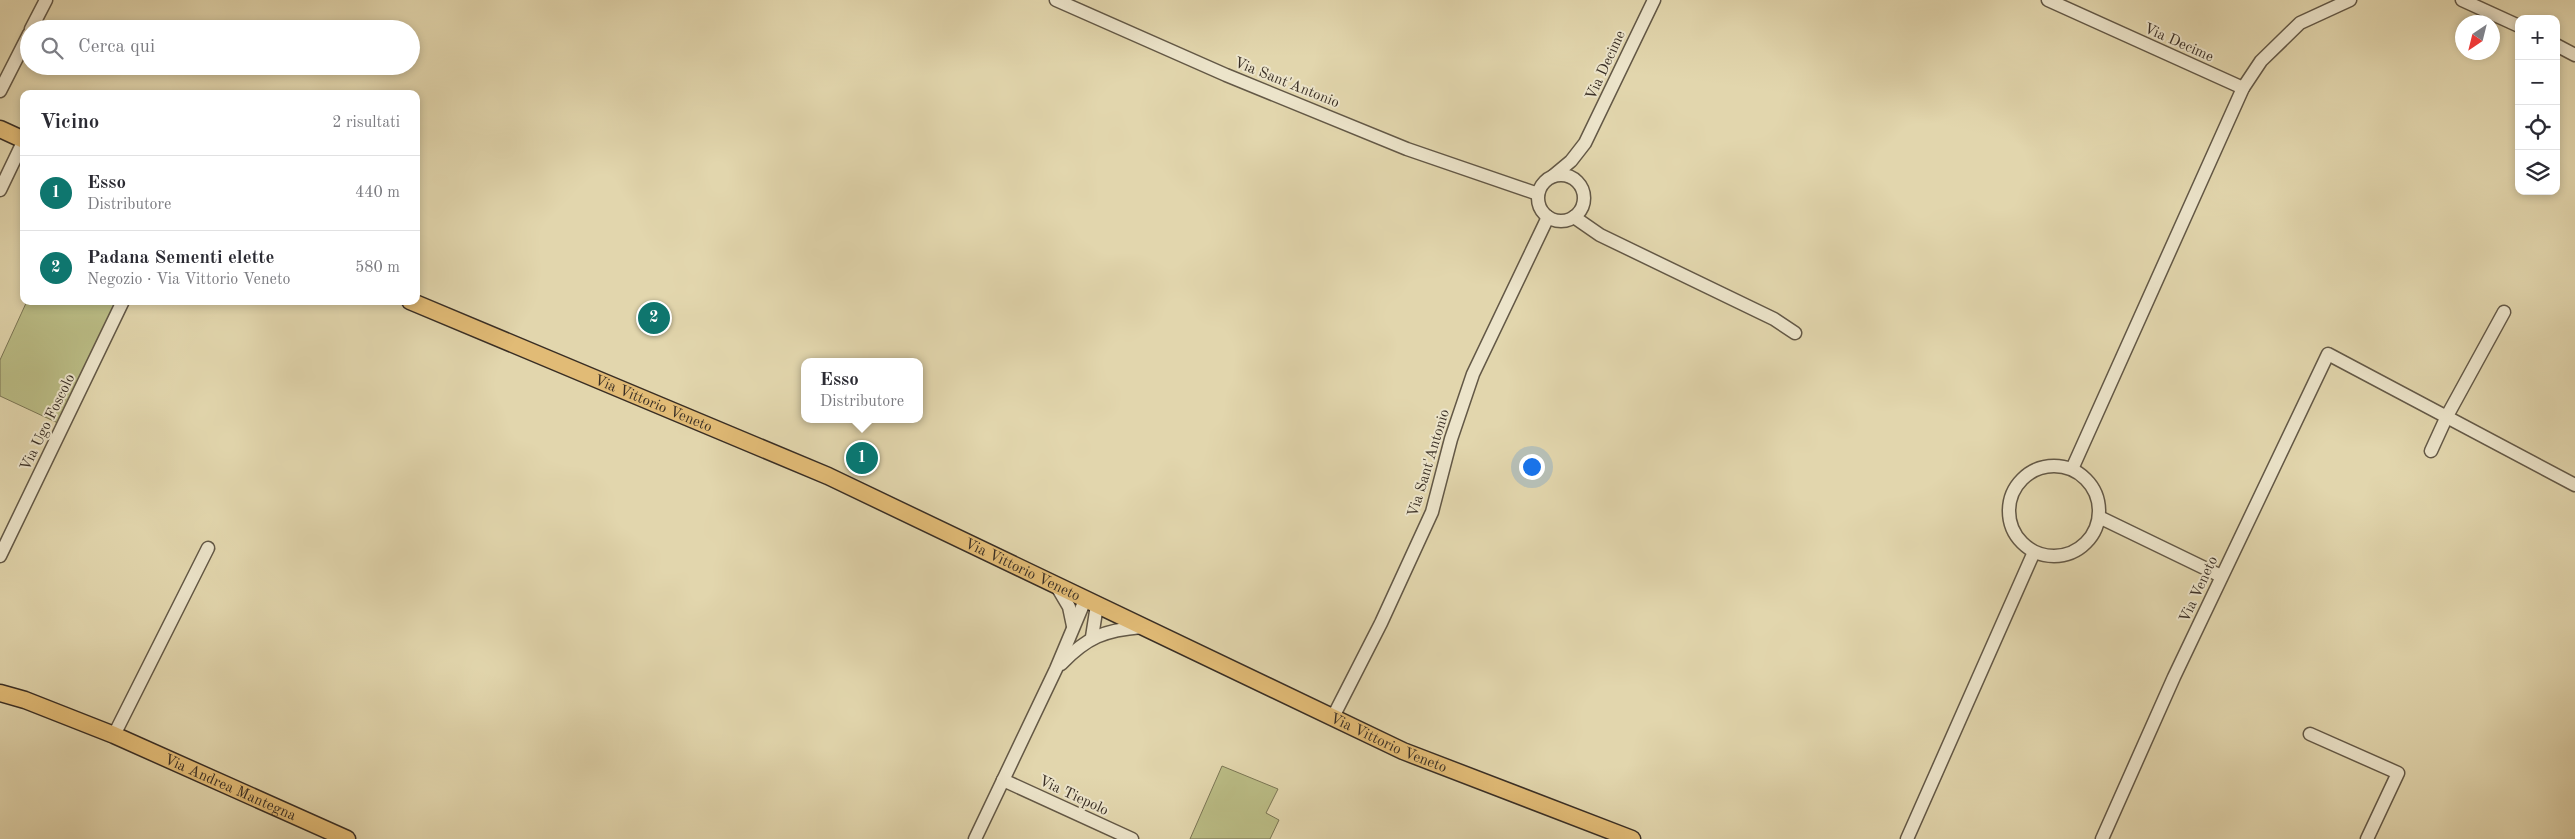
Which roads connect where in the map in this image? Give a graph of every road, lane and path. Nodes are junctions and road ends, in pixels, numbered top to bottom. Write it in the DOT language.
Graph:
graph roads {
  1 [pos="46,0"];
  2 [pos="1056,0"];
  3 [pos="1654,0"];
  4 [pos="2048,0"];
  5 [pos="2350,0"];
  6 [pos="2462,0"];
  7 [pos="36,20"];
  8 [pos="2515,24"];
  9 [pos="2560,47"];
  10 [pos="20,52"];
  11 [pos="2575,55"];
  12 [pos="2243,88"];
  13 [pos="0,91"];
  14 [pos="0,129"];
  15 [pos="20,138"];
  16 [pos="1585,143"];
  17 [pos="20,148"];
  18 [pos="1553,176"];
  19 [pos="1581,185"];
  20 [pos="0,190"];
  21 [pos="1538,194"];
  22 [pos="1548,217"];
  23 [pos="1574,217"];
  24 [pos="121,305"];
  25 [pos="420,305"];
  26 [pos="2504,312"];
  27 [pos="1795,334"];
  28 [pos="2447,416"];
  29 [pos="2431,451"];
  30 [pos="2072,469"];
  31 [pos="2575,485"];
  32 [pos="2099,517"];
  33 [pos="208,548"];
  34 [pos="2034,552"];
  35 [pos="0,556"];
  36 [pos="2221,576"];
  37 [pos="1054,582"];
  38 [pos="1091,602"];
  39 [pos="1073,626"];
  40 [pos="1142,627"];
  41 [pos="1092,638"];
  42 [pos="1056,670"];
  43 [pos="0,693"];
  44 [pos="1333,717"];
  45 [pos="2310,734"];
  46 [pos="114,735"];
  47 [pos="1003,780"];
  48 [pos="347,839"];
  49 [pos="975,839"];
  50 [pos="1132,839"];
  51 [pos="1632,839"];
  52 [pos="1907,839"];
  53 [pos="2102,839"];
  54 [pos="2367,839"];
  1 -- 7 [label="street"];
  2 -- 21 [label="street, Via Sant'Antonio"];
  3 -- 16 [label="street, Via Decime"];
  4 -- 12 [label="street, Via Decime"];
  5 -- 12 [label="street"];
  6 -- 8 [label="street"];
  9 -- 11 [label="street"];
  10 -- 13 [label="street"];
  12 -- 30 [label="street"];
  14 -- 15 [label="main road"];
  16 -- 18 [label="street, Via Decime"];
  16 -- 19 [label="street, Via Decime"];
  17 -- 20 [label="street"];
  18 -- 19 [label="street"];
  18 -- 21 [label="street"];
  19 -- 23 [label="street"];
  21 -- 22 [label="street"];
  22 -- 23 [label="street"];
  22 -- 44 [label="street, Via Sant'Antonio"];
  23 -- 27 [label="street"];
  24 -- 35 [label="street, Via Ugo Foscolo"];
  25 -- 37 [label="main road, Via Vittorio Veneto"];
  26 -- 28 [label="street"];
  28 -- 29 [label="street"];
  28 -- 31 [label="street"];
  28 -- 36 [label="street, Via Veneto"];
  30 -- 32 [label="street"];
  30 -- 34 [label="street"];
  32 -- 34 [label="street"];
  32 -- 36 [label="street"];
  33 -- 46 [label="street"];
  34 -- 52 [label="street"];
  36 -- 53 [label="street, Via Veneto"];
  37 -- 38 [label="main road, Via Vittorio Veneto"];
  37 -- 39 [label="street"];
  38 -- 39 [label="street"];
  38 -- 40 [label="main road, Via Vittorio Veneto"];
  38 -- 41 [label="street"];
  39 -- 42 [label="street"];
  40 -- 41 [label="street"];
  40 -- 44 [label="main road, Via Vittorio Veneto"];
  41 -- 42 [label="street"];
  42 -- 47 [label="street"];
  43 -- 46 [label="main road, Via Andrea Mantegna"];
  44 -- 51 [label="main road, Via Vittorio Veneto"];
  45 -- 54 [label="street"];
  46 -- 48 [label="main road, Via Andrea Mantegna"];
  47 -- 49 [label="street"];
  47 -- 50 [label="street, Via Tiepolo"];
}
